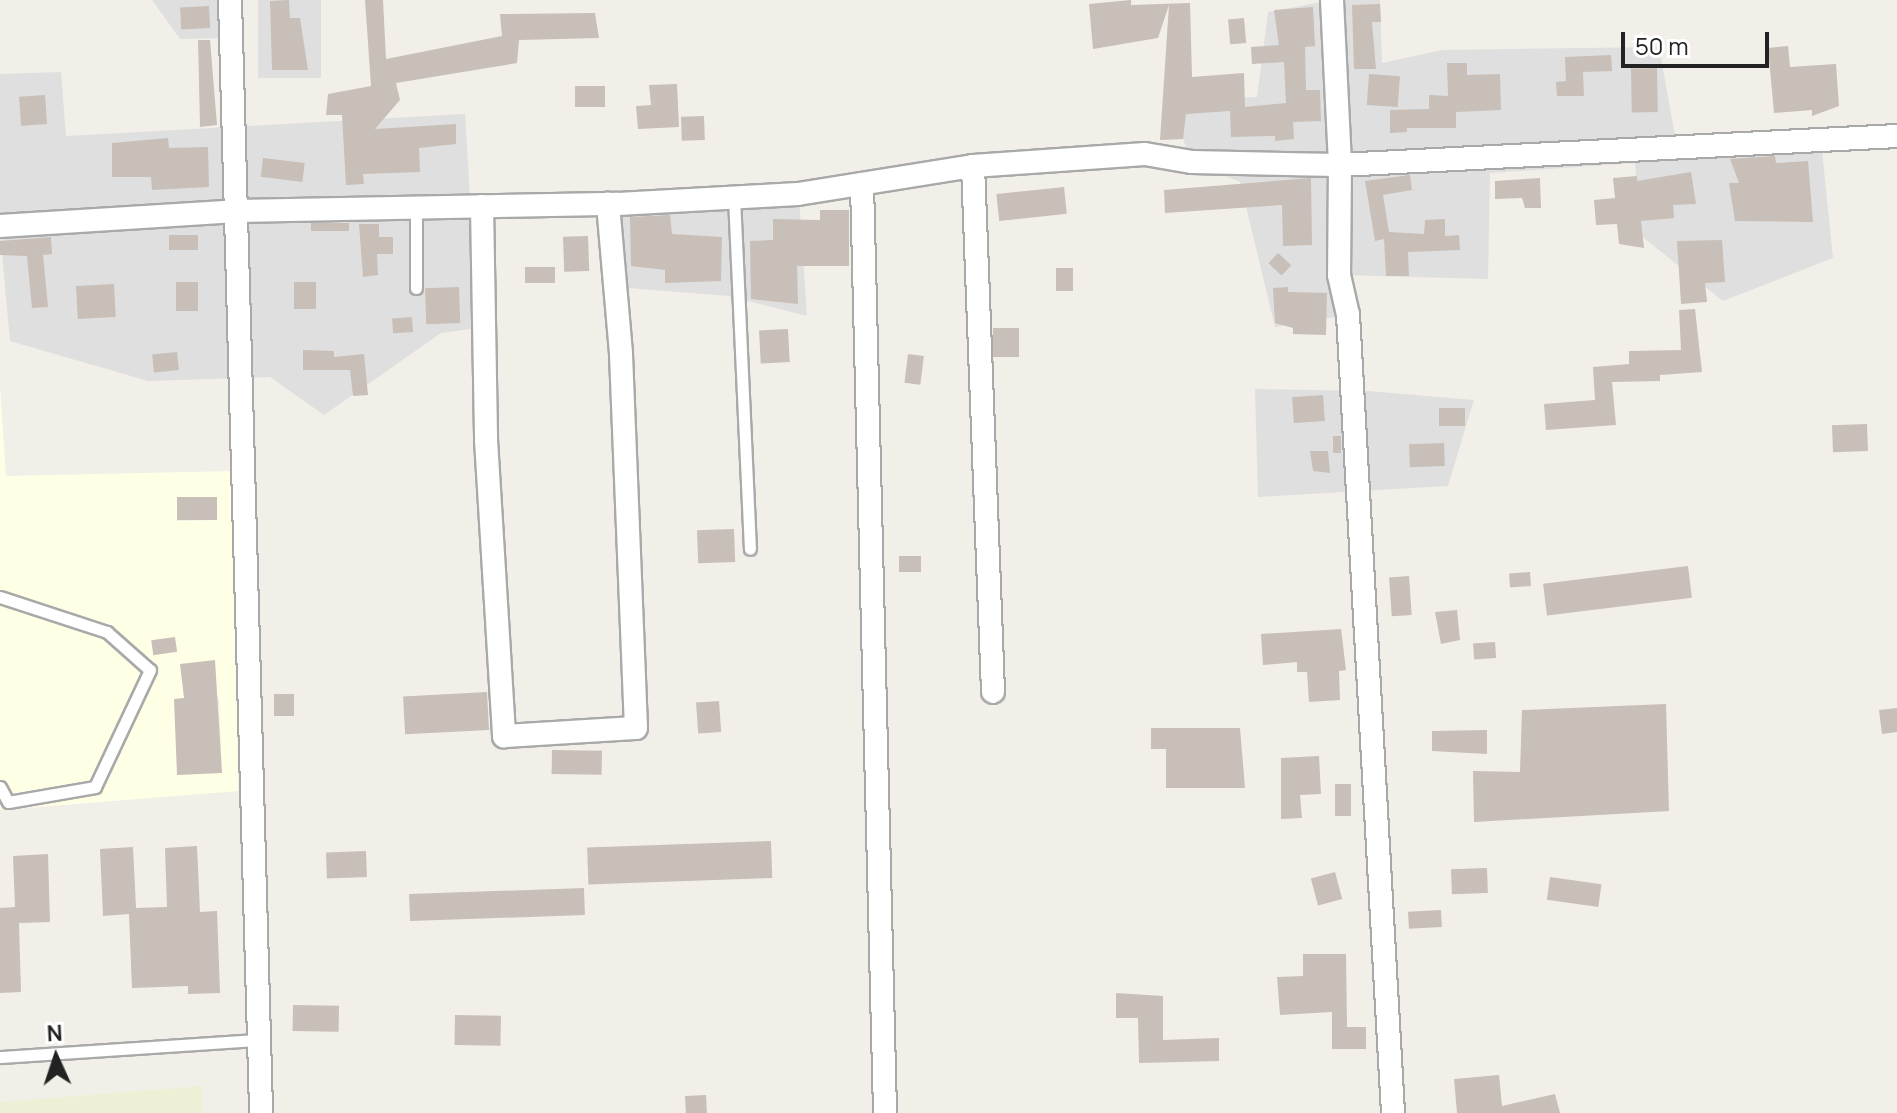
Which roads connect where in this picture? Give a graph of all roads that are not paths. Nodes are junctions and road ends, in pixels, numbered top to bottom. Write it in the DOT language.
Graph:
graph roads {
  1 [pos="230,0"];
  2 [pos="1332,0"];
  3 [pos="1897,136"];
  4 [pos="1340,165"];
  5 [pos="973,166"];
  6 [pos="862,184"];
  7 [pos="734,197"];
  8 [pos="608,204"];
  9 [pos="482,206"];
  10 [pos="416,207"];
  11 [pos="237,211"];
  12 [pos="0,226"];
  13 [pos="416,288"];
  14 [pos="750,549"];
  15 [pos="0,597"];
  16 [pos="993,692"];
  17 [pos="0,787"];
  18 [pos="4,803"];
  19 [pos="258,1040"];
  20 [pos="0,1057"];
  21 [pos="261,1113"];
  22 [pos="885,1113"];
  23 [pos="1393,1113"];
  1 -- 11 [label="street"];
  2 -- 4 [label="street"];
  3 -- 4 [label="street"];
  4 -- 5 [label="street"];
  4 -- 23 [label="street"];
  5 -- 6 [label="street"];
  5 -- 16 [label="street"];
  6 -- 7 [label="street"];
  6 -- 22 [label="street"];
  7 -- 8 [label="street"];
  7 -- 14 [label="lane"];
  8 -- 9 [label="street"];
  8 -- 9 [label="street"];
  9 -- 10 [label="street"];
  10 -- 11 [label="street"];
  10 -- 13 [label="lane"];
  11 -- 12 [label="street"];
  11 -- 19 [label="street"];
  15 -- 18 [label="lane"];
  17 -- 18 [label="lane"];
  19 -- 20 [label="lane"];
  19 -- 21 [label="street"];
}
